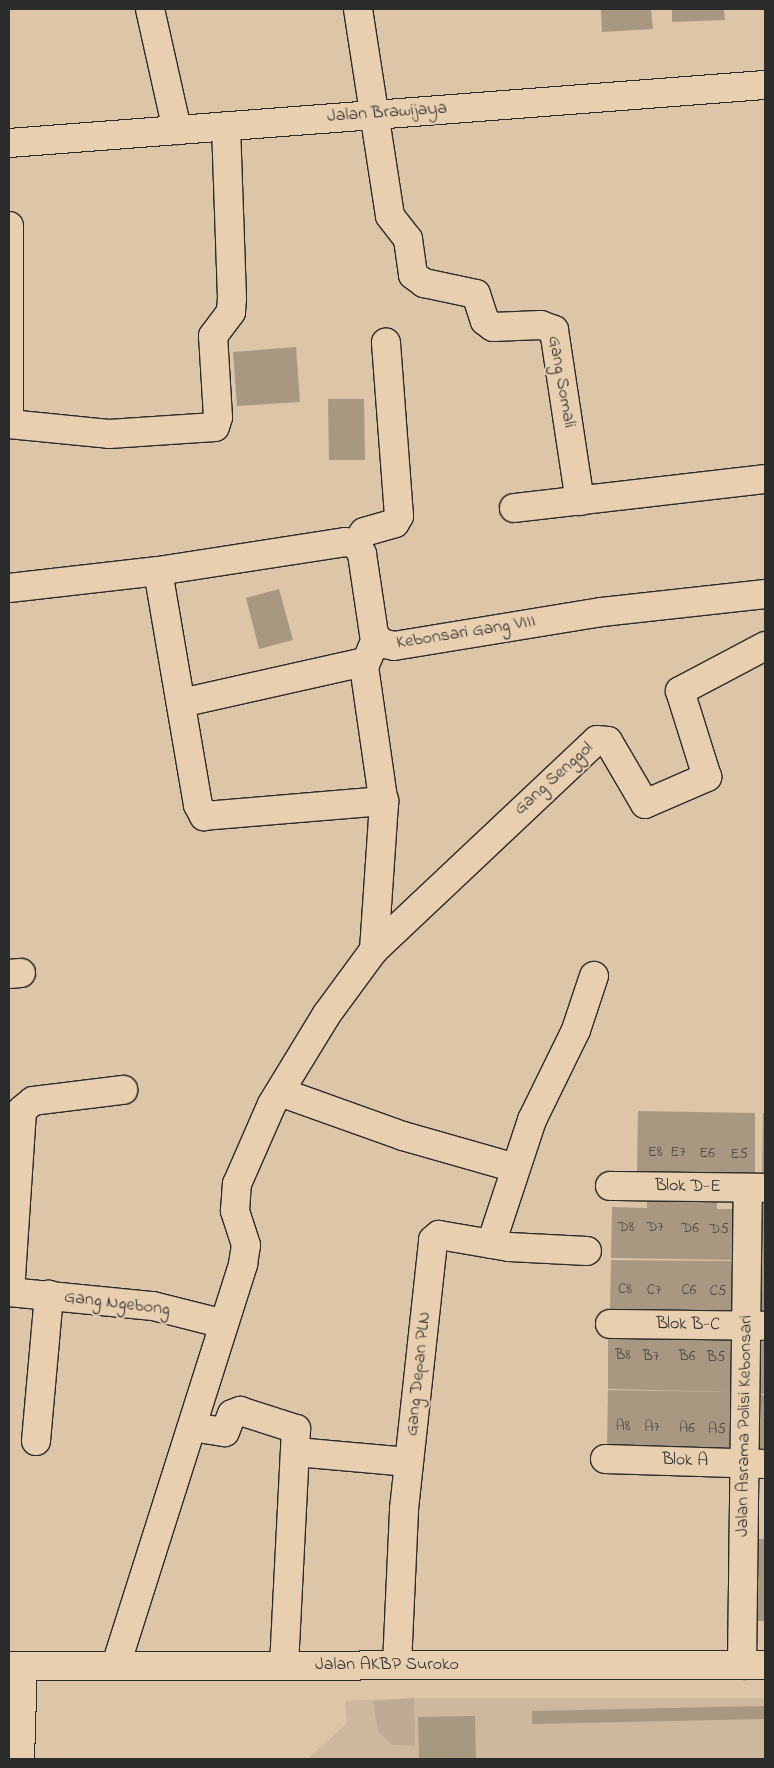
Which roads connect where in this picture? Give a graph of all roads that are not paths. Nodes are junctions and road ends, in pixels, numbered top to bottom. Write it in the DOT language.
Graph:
graph roads {
  1 [pos="150,9"];
  2 [pos="358,9"];
  3 [pos="765,85"];
  4 [pos="374,114"];
  5 [pos="226,126"];
  6 [pos="177,130"];
  7 [pos="9,143"];
  8 [pos="9,226"];
  9 [pos="386,342"];
  10 [pos="9,424"];
  11 [pos="765,479"];
  12 [pos="580,501"];
  13 [pos="514,508"];
  14 [pos="356,544"];
  15 [pos="158,571"];
  16 [pos="9,588"];
  17 [pos="765,594"];
  18 [pos="765,646"];
  19 [pos="370,651"];
  20 [pos="181,703"];
  21 [pos="384,801"];
  22 [pos="374,950"];
  23 [pos="594,976"];
  24 [pos="123,1090"];
  25 [pos="280,1092"];
  26 [pos="515,1168"];
  27 [pos="610,1186"];
  28 [pos="757,1188"];
  29 [pos="491,1244"];
  30 [pos="587,1251"];
  31 [pos="9,1292"];
  32 [pos="48,1295"];
  33 [pos="224,1324"];
  34 [pos="610,1324"];
  35 [pos="756,1326"];
  36 [pos="192,1427"];
  37 [pos="36,1441"];
  38 [pos="296,1452"];
  39 [pos="605,1459"];
  40 [pos="409,1462"];
  41 [pos="755,1463"];
  42 [pos="116,1665"];
  43 [pos="284,1665"];
  44 [pos="397,1665"];
  45 [pos="754,1665"];
  46 [pos="16,1666"];
  47 [pos="20,1759"];
  1 -- 6 [label="street"];
  2 -- 4 [label="street"];
  3 -- 4 [label="street, Jalan Brawijaya"];
  4 -- 5 [label="street, Jalan Brawijaya"];
  4 -- 12 [label="street, Gang Somali"];
  5 -- 6 [label="street, Jalan Brawijaya"];
  5 -- 10 [label="street"];
  6 -- 7 [label="street, Jalan Brawijaya"];
  8 -- 10 [label="street"];
  9 -- 14 [label="street"];
  11 -- 12 [label="street"];
  12 -- 13 [label="street"];
  14 -- 15 [label="street"];
  14 -- 19 [label="street, Kebonsari Gang VIII"];
  15 -- 16 [label="street"];
  15 -- 20 [label="street"];
  17 -- 19 [label="street, Kebonsari Gang VIII"];
  18 -- 22 [label="street, Gang Senggol"];
  19 -- 20 [label="street"];
  19 -- 21 [label="street"];
  20 -- 21 [label="street"];
  21 -- 22 [label="street"];
  22 -- 25 [label="street"];
  23 -- 26 [label="street"];
  24 -- 31 [label="street"];
  25 -- 26 [label="street"];
  25 -- 33 [label="street"];
  26 -- 29 [label="street"];
  27 -- 28 [label="street, Blok D-E"];
  28 -- 35 [label="street, Jalan Asrama Polisi Kebonsari"];
  29 -- 30 [label="street, Gang Depan PLN"];
  29 -- 40 [label="street, Gang Depan PLN"];
  31 -- 32 [label="street, Gang Ngebong"];
  32 -- 33 [label="street, Gang Ngebong"];
  32 -- 37 [label="street"];
  33 -- 36 [label="street"];
  34 -- 35 [label="street, Blok B-C"];
  35 -- 41 [label="street, Jalan Asrama Polisi Kebonsari"];
  36 -- 38 [label="street"];
  36 -- 42 [label="street"];
  38 -- 40 [label="street"];
  38 -- 43 [label="street"];
  39 -- 41 [label="street, Blok A"];
  40 -- 44 [label="street, Gang Depan PLN"];
  41 -- 45 [label="street, Jalan Asrama Polisi Kebonsari"];
  42 -- 43 [label="street, Jalan AKBP Suroko"];
  42 -- 46 [label="street, Jalan AKBP Suroko"];
  43 -- 44 [label="street, Jalan AKBP Suroko"];
  44 -- 45 [label="street, Jalan AKBP Suroko"];
  46 -- 47 [label="street"];
}
